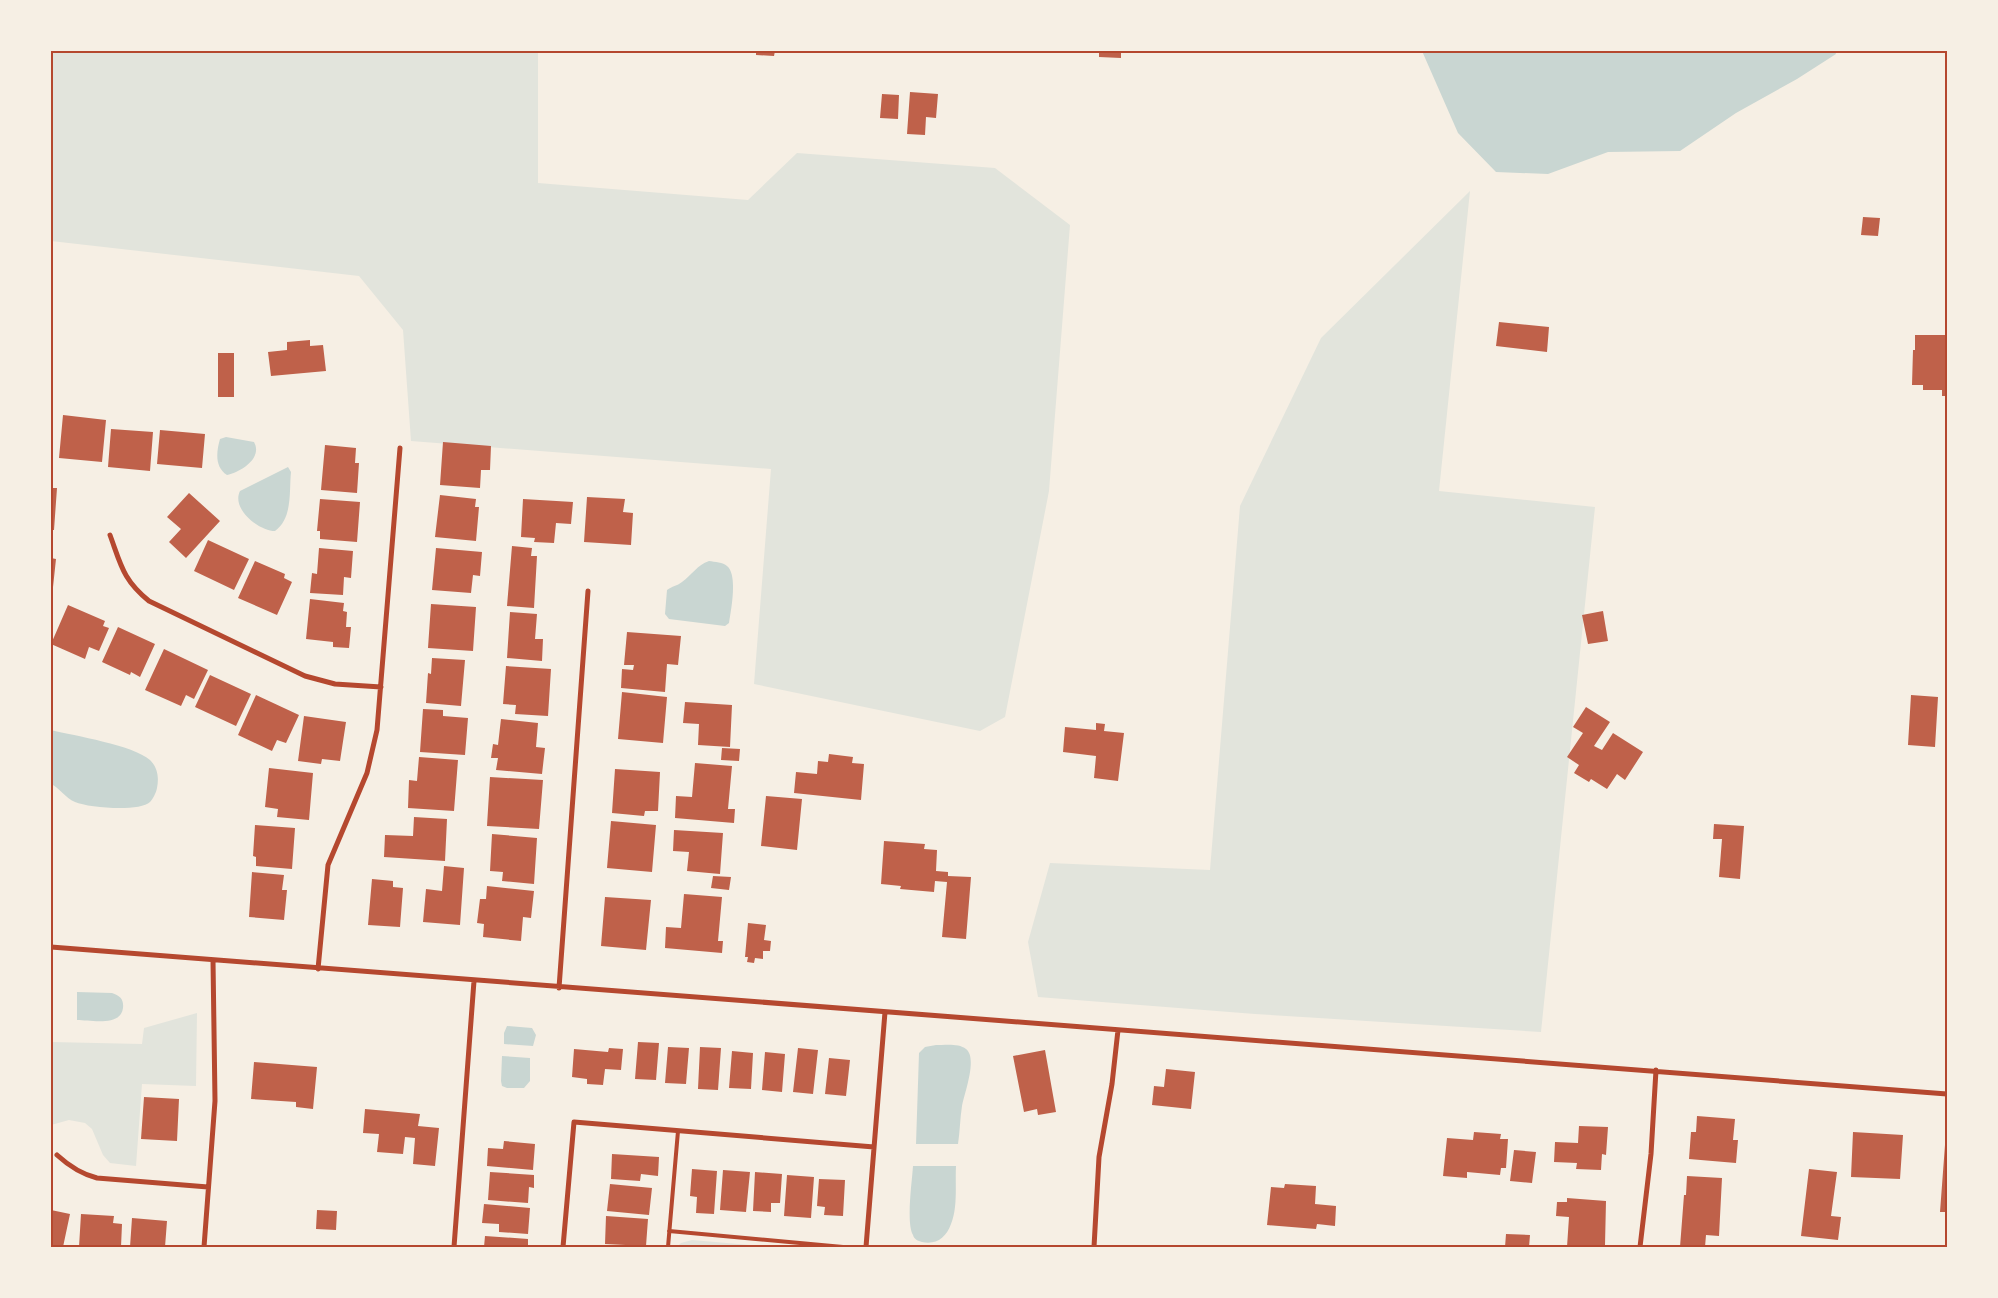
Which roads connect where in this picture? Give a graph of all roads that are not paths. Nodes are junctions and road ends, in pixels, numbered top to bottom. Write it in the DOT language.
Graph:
graph roads {
  1 [pos="400,448"];
  2 [pos="110,535"];
  3 [pos="588,591"];
  4 [pos="381,687"];
  5 [pos="51,946"];
  6 [pos="213,960"];
  7 [pos="318,969"];
  8 [pos="474,981"];
  9 [pos="559,988"];
  10 [pos="885,1012"];
  11 [pos="1118,1030"];
  12 [pos="1656,1070"];
  13 [pos="1947,1094"];
  14 [pos="678,1131"];
  15 [pos="874,1148"];
  16 [pos="57,1155"];
  17 [pos="208,1187"];
  18 [pos="669,1231"];
  19 [pos="204,1247"];
  20 [pos="454,1247"];
  21 [pos="563,1247"];
  22 [pos="668,1247"];
  23 [pos="843,1247"];
  24 [pos="866,1247"];
  25 [pos="1094,1247"];
  26 [pos="1640,1247"];
  1 -- 4 [label="street"];
  2 -- 4 [label="street"];
  3 -- 9 [label="street"];
  4 -- 7 [label="street"];
  5 -- 6 [label="street"];
  6 -- 7 [label="street"];
  6 -- 17 [label="street"];
  7 -- 8 [label="street"];
  8 -- 9 [label="street"];
  8 -- 20 [label="street"];
  9 -- 10 [label="street"];
  10 -- 11 [label="street"];
  10 -- 15 [label="street"];
  11 -- 12 [label="street"];
  11 -- 25 [label="street"];
  12 -- 13 [label="street"];
  12 -- 26 [label="street"];
  14 -- 15 [label="street"];
  14 -- 18 [label="lane"];
  14 -- 21 [label="street"];
  15 -- 24 [label="street"];
  16 -- 17 [label="street"];
  17 -- 19 [label="street"];
  18 -- 22 [label="lane"];
  18 -- 23 [label="lane"];
}
